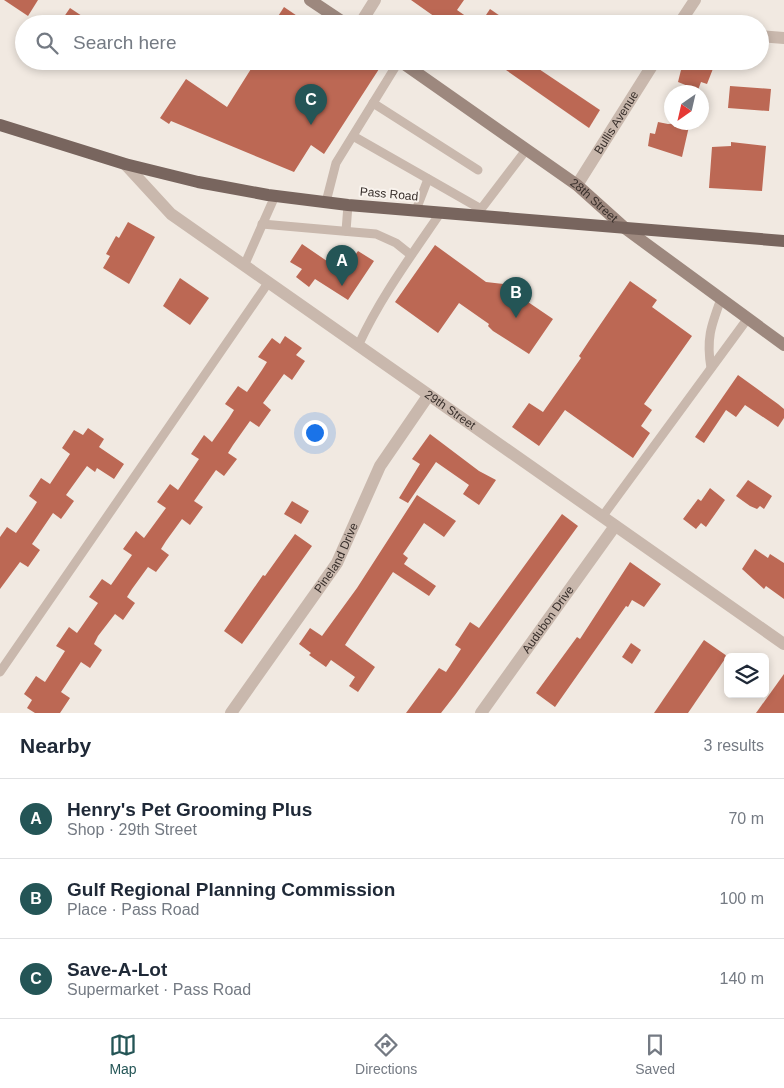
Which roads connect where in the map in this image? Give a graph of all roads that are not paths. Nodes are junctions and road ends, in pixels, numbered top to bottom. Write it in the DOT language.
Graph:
graph roads {
  1 [pos="310,0"];
  2 [pos="375,0"];
  3 [pos="695,0"];
  4 [pos="332,15"];
  5 [pos="366,15"];
  6 [pos="685,15"];
  7 [pos="769,37"];
  8 [pos="784,38"];
  9 [pos="394,70"];
  10 [pos="413,70"];
  11 [pos="649,70"];
  12 [pos="373,103"];
  13 [pos="0,125"];
  14 [pos="352,136"];
  15 [pos="526,150"];
  16 [pos="125,164"];
  17 [pos="478,170"];
  18 [pos="428,179"];
  19 [pos="577,185"];
  20 [pos="275,196"];
  21 [pos="326,202"];
  22 [pos="348,205"];
  23 [pos="416,210"];
  24 [pos="441,212"];
  25 [pos="478,212"];
  26 [pos="262,224"];
  27 [pos="626,229"];
  28 [pos="346,231"];
  29 [pos="784,241"];
  30 [pos="412,255"];
  31 [pos="244,266"];
  32 [pos="268,283"];
  33 [pos="721,299"];
  34 [pos="748,318"];
  35 [pos="784,344"];
  36 [pos="358,346"];
  37 [pos="711,368"];
  38 [pos="428,396"];
  39 [pos="602,517"];
  40 [pos="615,526"];
  41 [pos="783,640"];
  42 [pos="0,672"];
  43 [pos="232,713"];
  44 [pos="481,713"];
  1 -- 4 [label="street"];
  2 -- 5 [label="street"];
  3 -- 6 [label="street"];
  7 -- 8 [label="street"];
  9 -- 12 [label="lane"];
  10 -- 15 [label="street, 28th Street"];
  11 -- 19 [label="street, Bullis Avenue"];
  12 -- 14 [label="lane"];
  12 -- 17 [label="lane"];
  13 -- 16 [label="main road, Pass Road"];
  14 -- 18 [label="lane"];
  14 -- 21 [label="lane"];
  15 -- 19 [label="street, 28th Street"];
  15 -- 25 [label="lane"];
  16 -- 20 [label="main road, Pass Road"];
  16 -- 31 [label="street, 29th Street"];
  18 -- 23 [label="lane"];
  18 -- 25 [label="lane"];
  19 -- 27 [label="street, 28th Street"];
  20 -- 21 [label="main road, Pass Road"];
  20 -- 26 [label="lane"];
  21 -- 22 [label="main road, Pass Road"];
  22 -- 23 [label="main road, Pass Road"];
  22 -- 28 [label="lane"];
  23 -- 24 [label="main road, Pass Road"];
  24 -- 25 [label="main road, Pass Road"];
  24 -- 30 [label="lane"];
  25 -- 27 [label="main road, Pass Road"];
  26 -- 28 [label="lane"];
  26 -- 31 [label="lane"];
  27 -- 29 [label="main road, Pass Road"];
  27 -- 33 [label="street, 28th Street"];
  28 -- 30 [label="lane"];
  30 -- 36 [label="lane"];
  31 -- 32 [label="street, 29th Street"];
  32 -- 36 [label="street, 29th Street"];
  32 -- 42 [label="lane"];
  33 -- 34 [label="street, 28th Street"];
  33 -- 37 [label="lane"];
  34 -- 35 [label="street, 28th Street"];
  34 -- 37 [label="lane"];
  36 -- 38 [label="street, 29th Street"];
  37 -- 39 [label="lane"];
  38 -- 39 [label="street, 29th Street"];
  38 -- 43 [label="street, Pineland Drive"];
  39 -- 40 [label="street, 29th Street"];
  40 -- 41 [label="street, 29th Street"];
  40 -- 44 [label="street, Audubon Drive"];
}
